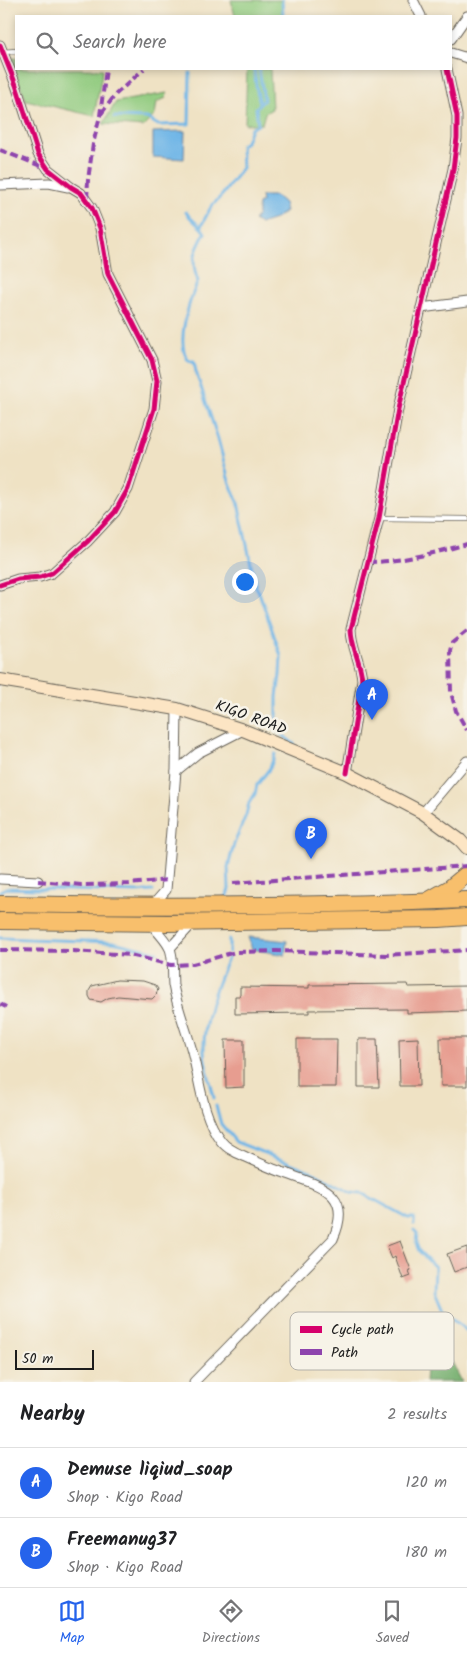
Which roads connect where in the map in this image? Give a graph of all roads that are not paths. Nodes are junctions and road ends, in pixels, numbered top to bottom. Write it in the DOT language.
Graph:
graph roads {
  1 [pos="413,0"];
  2 [pos="420,15"];
  3 [pos="467,16"];
  4 [pos="452,38"];
  5 [pos="2,48"];
  6 [pos="15,52"];
  7 [pos="452,53"];
  8 [pos="467,58"];
  9 [pos="447,70"];
  10 [pos="0,185"];
  11 [pos="71,187"];
  12 [pos="467,302"];
  13 [pos="421,308"];
  14 [pos="379,518"];
  15 [pos="467,519"];
  16 [pos="0,585"];
  17 [pos="0,680"];
  18 [pos="177,709"];
  19 [pos="243,730"];
  20 [pos="467,761"];
  21 [pos="176,771"];
  22 [pos="346,773"];
  23 [pos="423,813"];
  24 [pos="467,848"];
  25 [pos="467,874"];
  26 [pos="0,879"];
  27 [pos="38,881"];
  28 [pos="166,890"];
  29 [pos="467,900"];
  30 [pos="428,901"];
  31 [pos="0,904"];
  32 [pos="177,905"];
  33 [pos="152,906"];
  34 [pos="467,917"];
  35 [pos="0,921"];
  36 [pos="150,923"];
  37 [pos="194,923"];
  38 [pos="170,948"];
  39 [pos="194,1382"];
  1 -- 2 [label="street"];
  3 -- 4 [label="street"];
  5 -- 6 [label="lane"];
  5 -- 11 [label="street"];
  7 -- 8 [label="street"];
  9 -- 13 [label="street"];
  10 -- 11 [label="street"];
  11 -- 16 [label="street"];
  12 -- 13 [label="street"];
  13 -- 14 [label="street"];
  14 -- 15 [label="lane"];
  14 -- 22 [label="street"];
  17 -- 18 [label="street, KIGO ROAD"];
  18 -- 19 [label="street, KIGO ROAD"];
  18 -- 21 [label="street"];
  19 -- 21 [label="street"];
  19 -- 22 [label="street, KIGO ROAD"];
  20 -- 23 [label="street"];
  21 -- 28 [label="street"];
  22 -- 23 [label="street, KIGO ROAD"];
  23 -- 24 [label="street, KIGO ROAD"];
  25 -- 30 [label="highway"];
  26 -- 27 [label="street"];
  28 -- 32 [label="street"];
  28 -- 33 [label="street"];
  29 -- 30 [label="highway"];
  30 -- 32 [label="highway"];
  31 -- 33 [label="highway"];
  32 -- 33 [label="highway"];
  34 -- 37 [label="highway"];
  35 -- 36 [label="highway"];
  36 -- 37 [label="highway"];
  36 -- 38 [label="street"];
  37 -- 38 [label="street"];
  38 -- 39 [label="street"];
}
